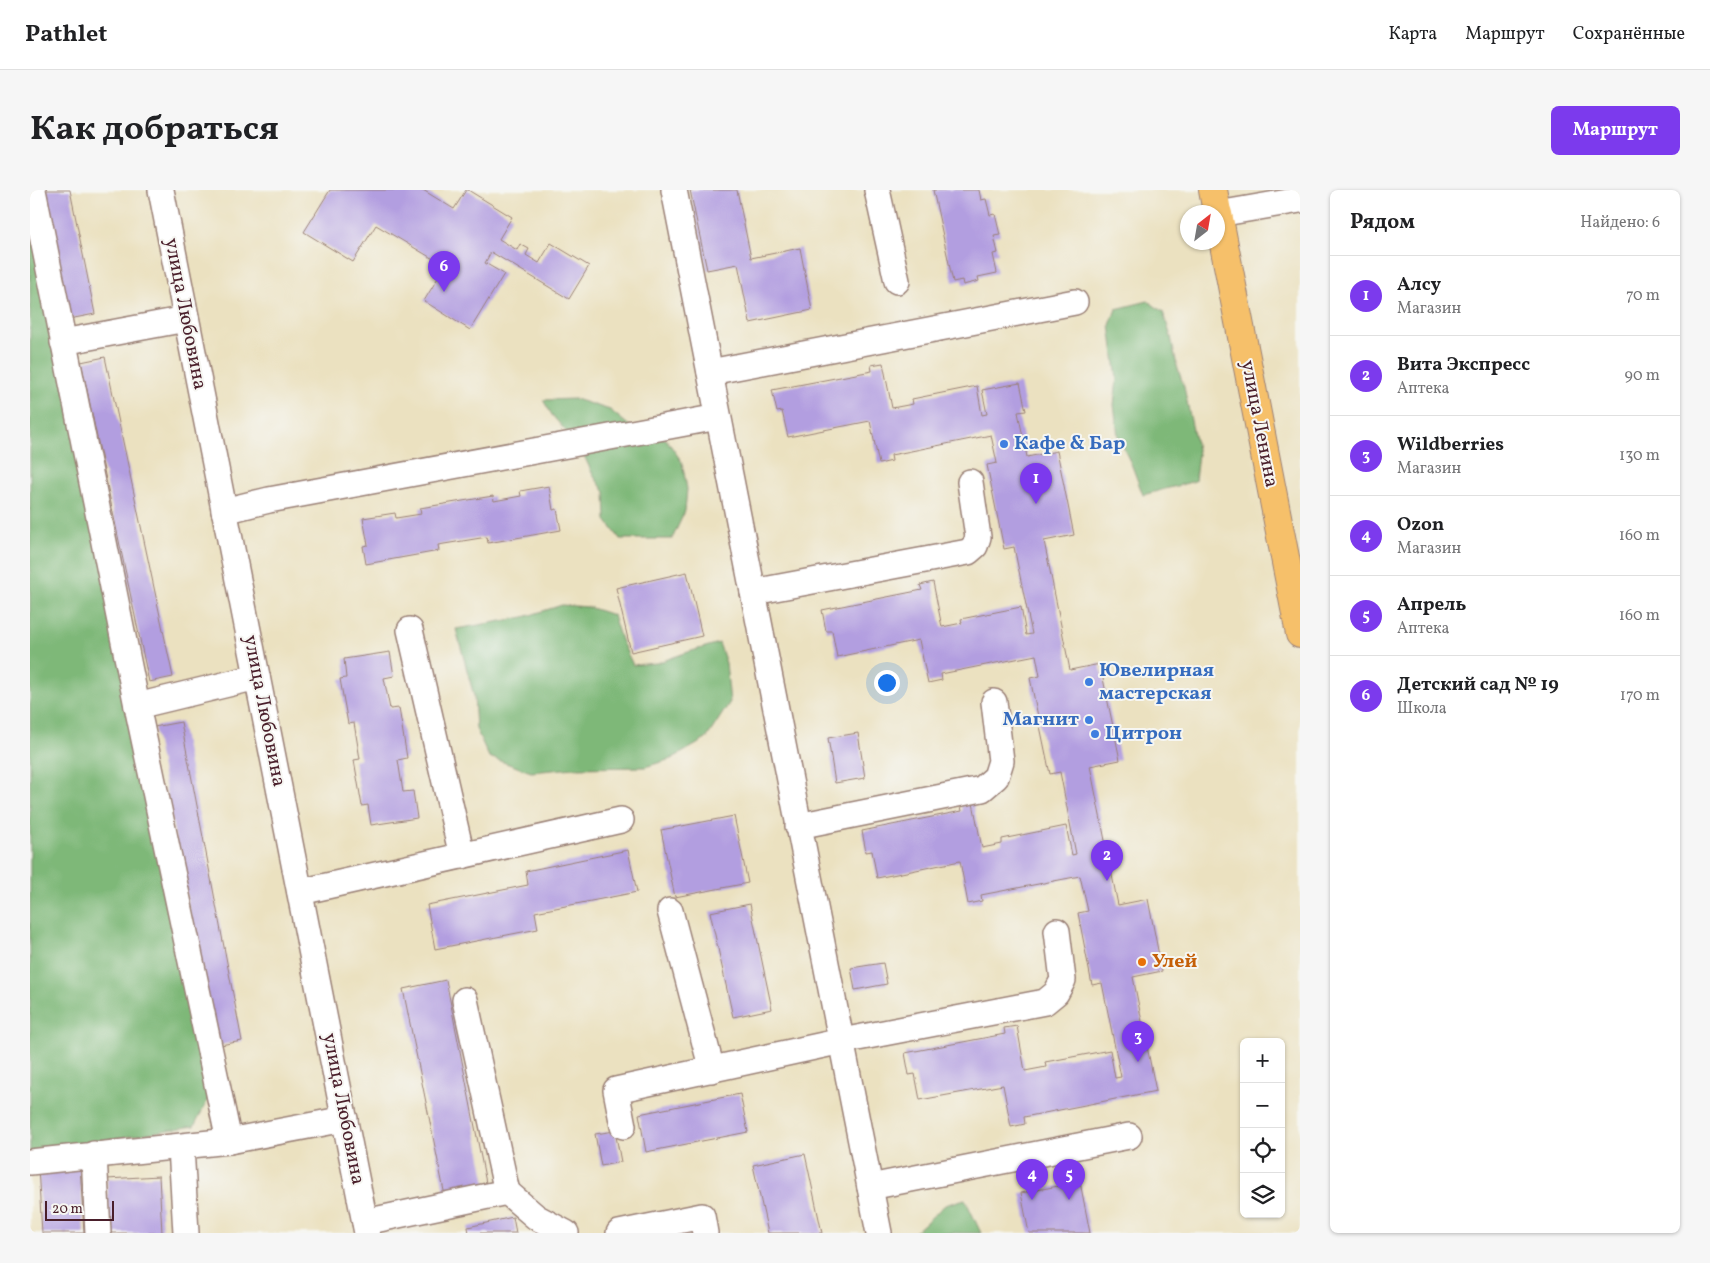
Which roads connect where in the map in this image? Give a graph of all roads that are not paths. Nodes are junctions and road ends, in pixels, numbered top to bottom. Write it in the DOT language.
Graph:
graph roads {
  1 [pos="33,190"];
  2 [pos="161,190"];
  3 [pos="674,190"];
  4 [pos="876,190"];
  5 [pos="1213,190"];
  6 [pos="1300,200"];
  7 [pos="1216,205"];
  8 [pos="1225,213"];
  9 [pos="1224,250"];
  10 [pos="897,281"];
  11 [pos="1075,302"];
  12 [pos="186,319"];
  13 [pos="63,342"];
  14 [pos="710,372"];
  15 [pos="718,417"];
  16 [pos="970,482"];
  17 [pos="224,511"];
  18 [pos="753,592"];
  19 [pos="410,630"];
  20 [pos="1300,634"];
  21 [pos="257,677"];
  22 [pos="994,702"];
  23 [pos="137,706"];
  24 [pos="621,820"];
  25 [pos="798,826"];
  26 [pos="462,856"];
  27 [pos="300,892"];
  28 [pos="670,912"];
  29 [pos="1057,931"];
  30 [pos="465,1000"];
  31 [pos="842,1041"];
  32 [pos="712,1070"];
  33 [pos="345,1119"];
  34 [pos="623,1126"];
  35 [pos="1129,1136"];
  36 [pos="229,1141"];
  37 [pos="180,1147"];
  38 [pos="94,1154"];
  39 [pos="30,1162"];
  40 [pos="870,1187"];
  41 [pos="507,1192"];
  42 [pos="539,1225"];
  43 [pos="366,1227"];
  44 [pos="98,1233"];
  45 [pos="186,1233"];
  46 [pos="566,1233"];
  47 [pos="619,1233"];
  48 [pos="705,1233"];
  49 [pos="879,1233"];
  1 -- 13 [label="street"];
  2 -- 12 [label="street, улица Любовина"];
  3 -- 14 [label="street"];
  4 -- 10 [label="street"];
  5 -- 7 [label="main road, улица Ленина"];
  6 -- 8 [label="street"];
  9 -- 20 [label="main road, улица Ленина"];
  11 -- 14 [label="street"];
  12 -- 13 [label="street"];
  12 -- 17 [label="street, улица Любовина"];
  13 -- 23 [label="street"];
  14 -- 15 [label="street"];
  15 -- 17 [label="street"];
  15 -- 18 [label="street"];
  16 -- 18 [label="street"];
  17 -- 21 [label="street, улица Любовина"];
  18 -- 25 [label="street"];
  19 -- 26 [label="street"];
  21 -- 23 [label="street"];
  21 -- 27 [label="street, улица Любовина"];
  22 -- 25 [label="street"];
  23 -- 36 [label="street"];
  24 -- 26 [label="street"];
  25 -- 31 [label="street"];
  26 -- 27 [label="street"];
  27 -- 33 [label="street, улица Любовина"];
  28 -- 32 [label="street"];
  29 -- 31 [label="street"];
  30 -- 41 [label="street"];
  31 -- 32 [label="street"];
  31 -- 40 [label="street"];
  32 -- 34 [label="street"];
  33 -- 36 [label="street"];
  33 -- 43 [label="street, улица Любовина"];
  35 -- 40 [label="street"];
  36 -- 37 [label="street"];
  37 -- 38 [label="street"];
  37 -- 45 [label="street"];
  38 -- 39 [label="street"];
  38 -- 44 [label="street"];
  40 -- 49 [label="street"];
  41 -- 42 [label="street"];
  41 -- 43 [label="street"];
  42 -- 46 [label="street"];
  47 -- 48 [label="street"];
}
